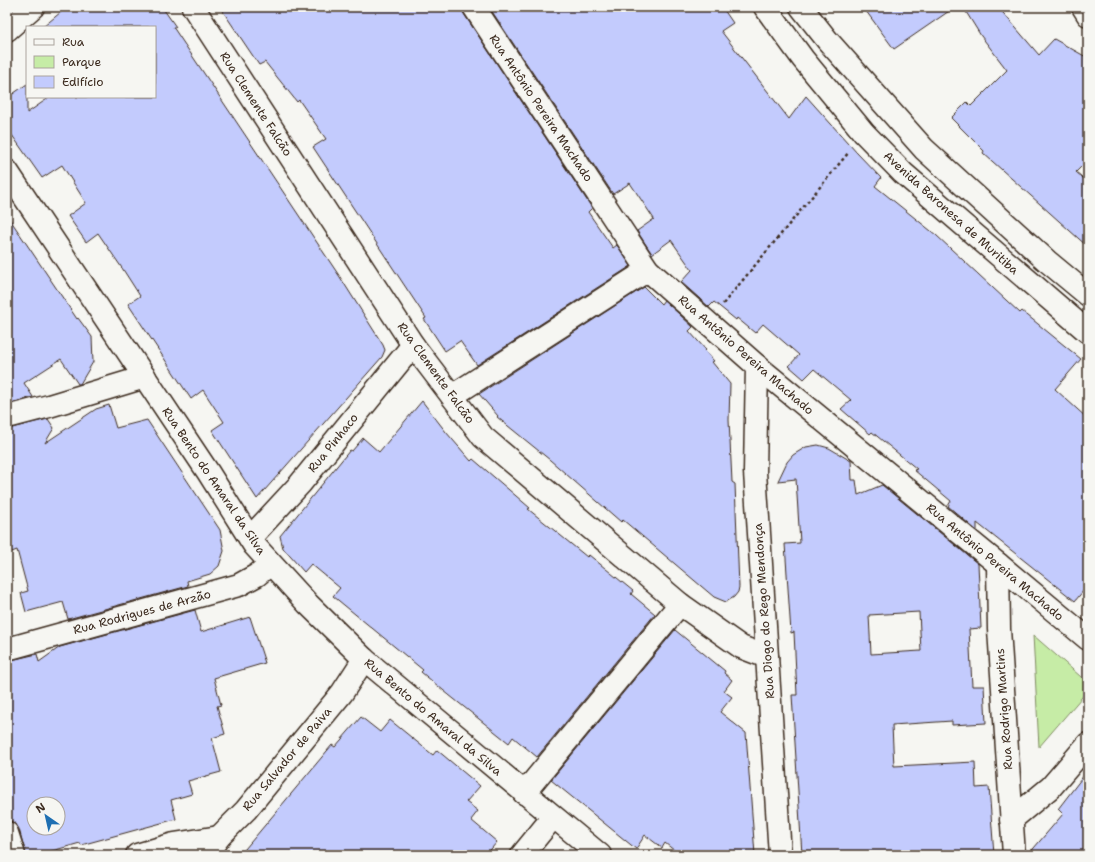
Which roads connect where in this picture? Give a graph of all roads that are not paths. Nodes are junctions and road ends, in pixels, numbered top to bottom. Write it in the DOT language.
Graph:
graph roads {
  1 [pos="33,7"];
  2 [pos="193,7"];
  3 [pos="474,7"];
  4 [pos="766,7"];
  5 [pos="801,7"];
  6 [pos="1083,7"];
  7 [pos="1088,14"];
  8 [pos="7,30"];
  9 [pos="7,171"];
  10 [pos="648,270"];
  11 [pos="1088,295"];
  12 [pos="1088,332"];
  13 [pos="413,344"];
  14 [pos="757,366"];
  15 [pos="145,377"];
  16 [pos="452,396"];
  17 [pos="7,417"];
  18 [pos="250,538"];
  19 [pos="270,564"];
  20 [pos="998,564"];
  21 [pos="680,604"];
  22 [pos="1088,639"];
  23 [pos="7,649"];
  24 [pos="767,657"];
  25 [pos="364,659"];
  26 [pos="1088,744"];
  27 [pos="524,793"];
  28 [pos="553,817"];
  29 [pos="1011,820"];
  30 [pos="7,833"];
  31 [pos="220,837"];
  32 [pos="14,855"];
  33 [pos="137,855"];
  34 [pos="206,855"];
  35 [pos="522,855"];
  36 [pos="600,855"];
  37 [pos="780,855"];
  38 [pos="1014,855"];
  1 -- 8 [label="street"];
  2 -- 13 [label="street, Rua Clemente Falcão"];
  3 -- 10 [label="street, Rua Antônio Pereira Machado"];
  4 -- 12 [label="street, Avenida Baronesa de Muritiba"];
  5 -- 11 [label="street"];
  6 -- 7 [label="street"];
  9 -- 15 [label="street, Rua Bento do Amaral da Silva"];
  10 -- 14 [label="street, Rua Antônio Pereira Machado"];
  10 -- 16 [label="street"];
  13 -- 16 [label="street, Rua Clemente Falcão"];
  13 -- 18 [label="street, Rua Pinhaco"];
  14 -- 20 [label="street, Rua Antônio Pereira Machado"];
  14 -- 24 [label="street, Rua Diogo do Rego Mendonça"];
  15 -- 17 [label="street"];
  15 -- 18 [label="street, Rua Bento do Amaral da Silva"];
  16 -- 21 [label="street, Rua Clemente Falcão"];
  18 -- 19 [label="street, Rua Bento do Amaral da Silva"];
  19 -- 23 [label="street, Rua Rodrigues de Arzão"];
  19 -- 25 [label="street, Rua Bento do Amaral da Silva"];
  20 -- 22 [label="street, Rua Antônio Pereira Machado"];
  20 -- 29 [label="street, Rua Rodrigo Martins"];
  21 -- 24 [label="street, Rua Clemente Falcão"];
  21 -- 27 [label="street"];
  24 -- 37 [label="street, Rua Diogo do Rego Mendonça"];
  25 -- 27 [label="street, Rua Bento do Amaral da Silva"];
  25 -- 31 [label="street, Rua Salvador de Paiva"];
  26 -- 29 [label="street"];
  27 -- 28 [label="street, Rua Bento do Amaral da Silva"];
  28 -- 35 [label="street"];
  28 -- 36 [label="street, Rua Bento do Amaral da Silva"];
  29 -- 38 [label="street, Rua Rodrigo Martins"];
  30 -- 32 [label="street"];
  31 -- 33 [label="street"];
  31 -- 34 [label="street, Rua Salvador de Paiva"];
}
